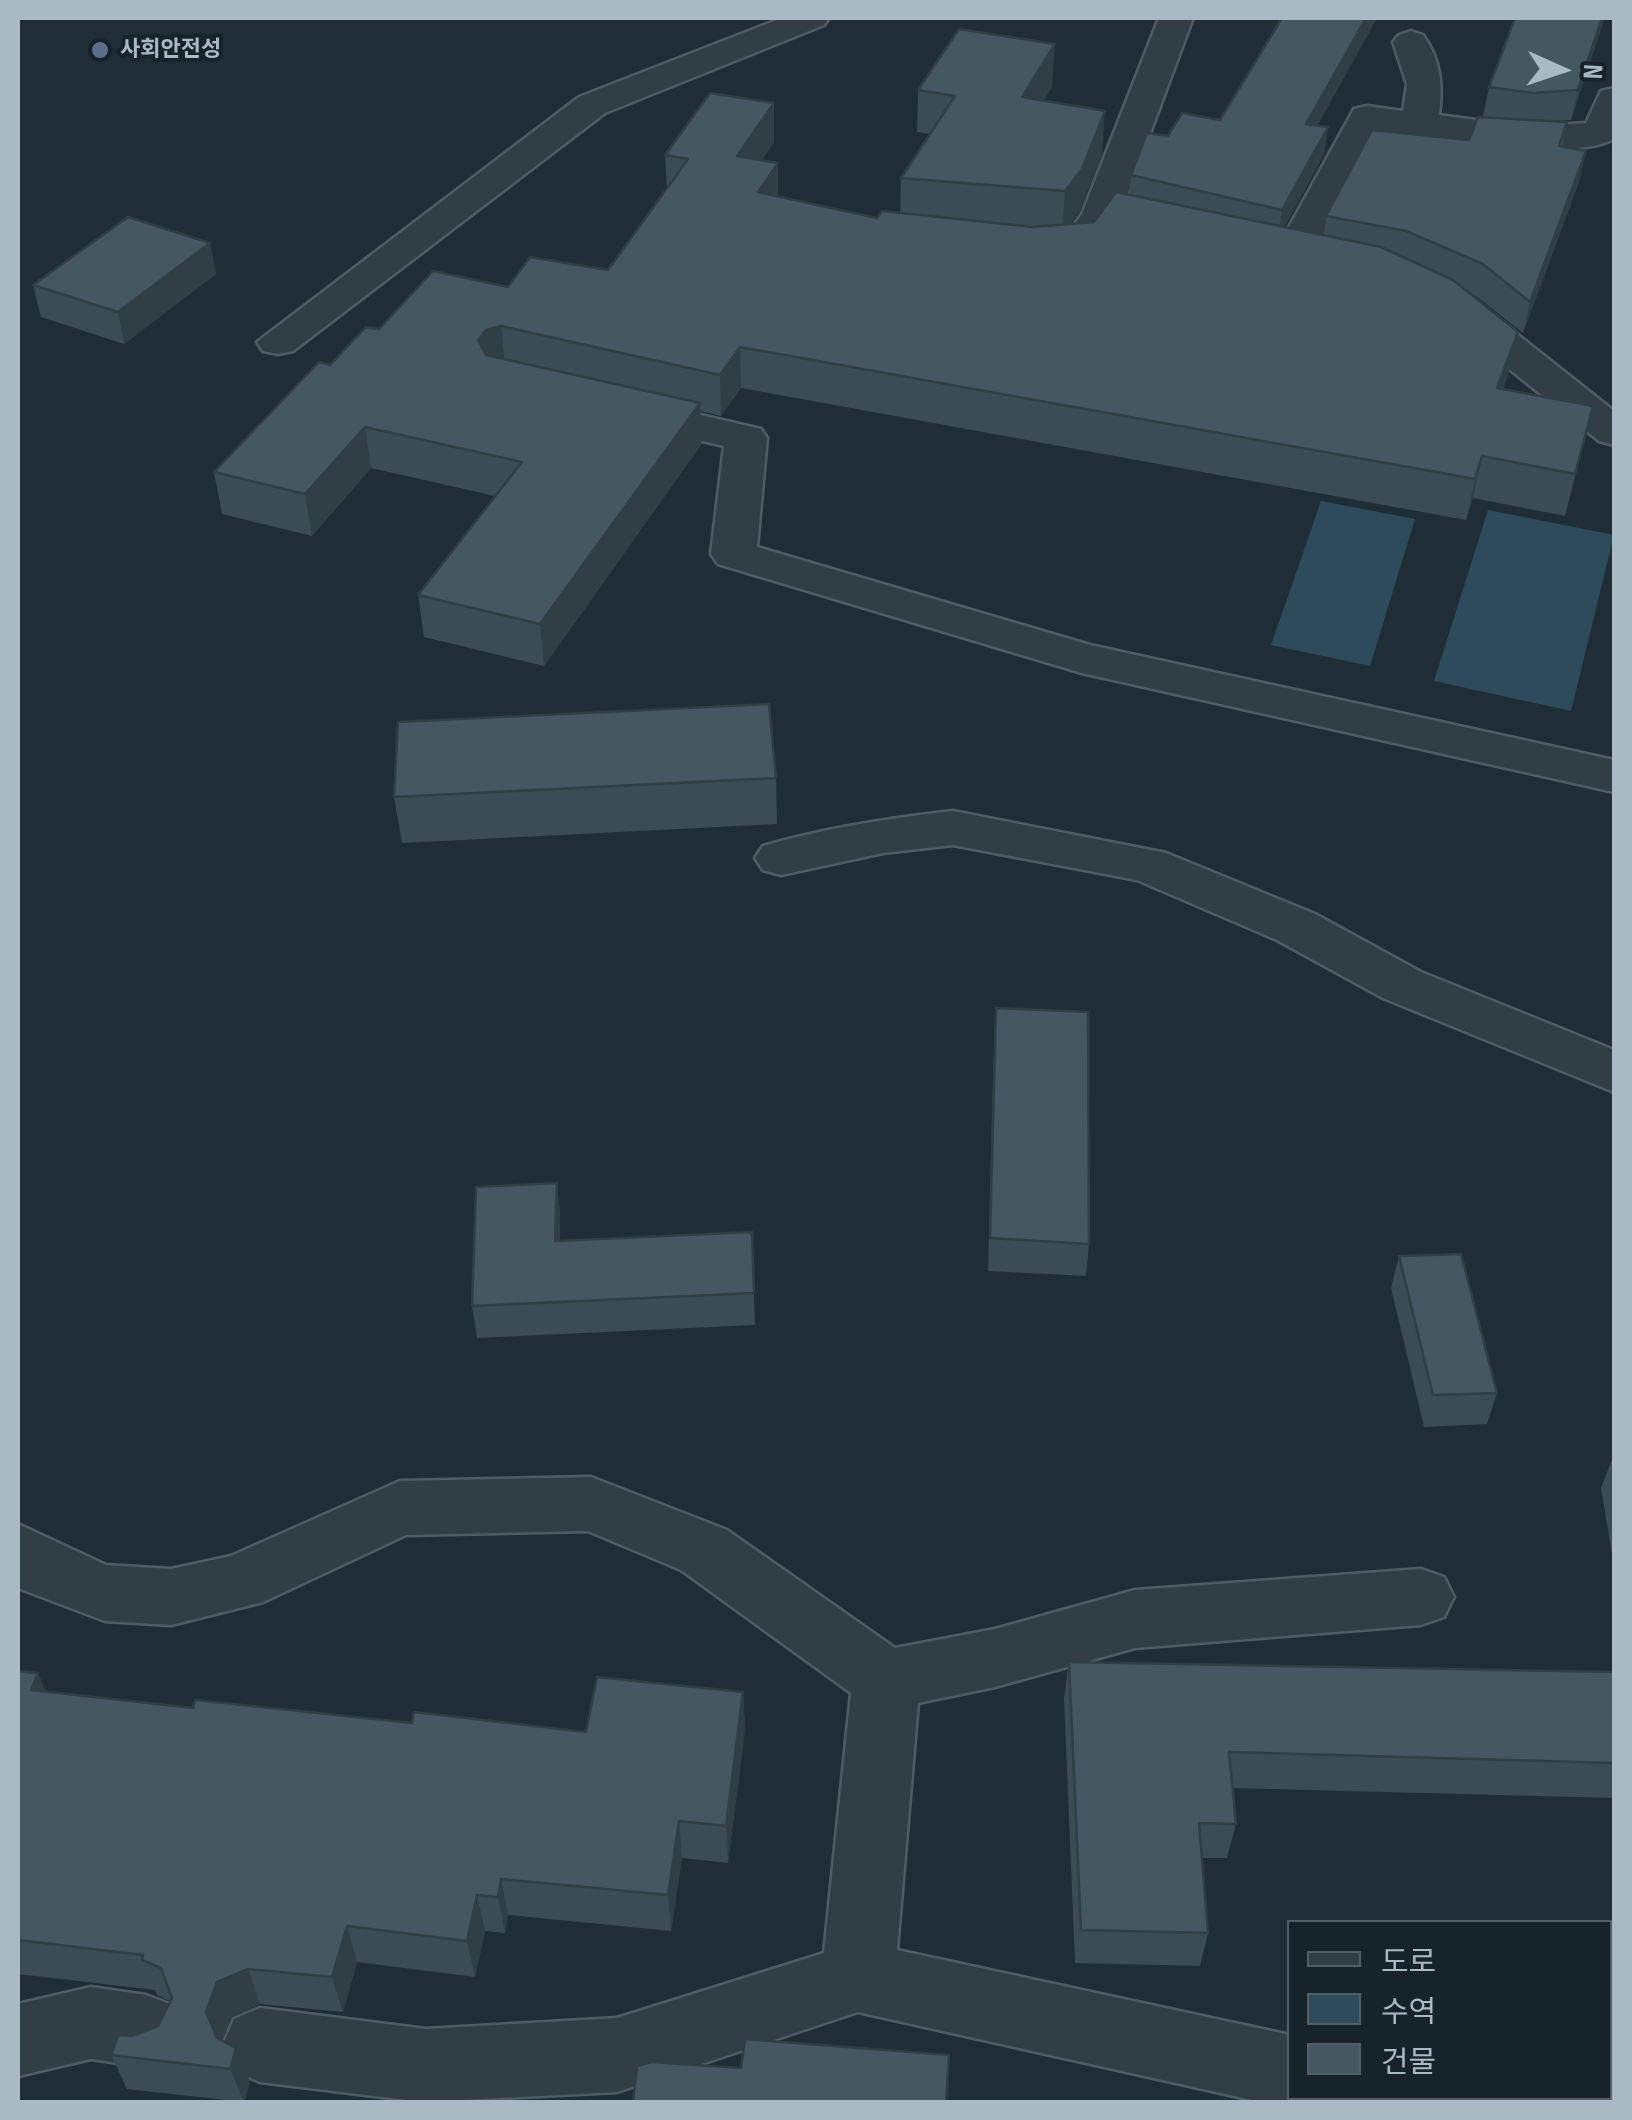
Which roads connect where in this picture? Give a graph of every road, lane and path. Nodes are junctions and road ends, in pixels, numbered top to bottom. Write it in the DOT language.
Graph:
graph roads {
  1 [pos="812,18"];
  2 [pos="1176,18"];
  3 [pos="1411,42"];
  4 [pos="1614,99"];
  5 [pos="1419,124"];
  6 [pos="1012,249"];
  7 [pos="1291,257"];
  8 [pos="1415,288"];
  9 [pos="278,342"];
  10 [pos="580,400"];
  11 [pos="1614,432"];
  12 [pos="1614,776"];
  13 [pos="781,858"];
  14 [pos="1614,1072"];
  15 [pos="18,1552"];
  16 [pos="1421,1596"];
  17 [pos="886,1680"];
  18 [pos="858,1977"];
  19 [pos="146,2030"];
  20 [pos="18,2040"];
  21 [pos="260,2045"];
  22 [pos="617,2055"];
  23 [pos="1287,2071"];
  24 [pos="558,2102"];
  1 -- 9 [label="street"];
  2 -- 6 [label="street"];
  3 -- 5 [label="street"];
  4 -- 5 [label="street"];
  5 -- 7 [label="street"];
  8 -- 11 [label="street"];
  10 -- 12 [label="street"];
  13 -- 14 [label="street"];
  15 -- 17 [label="street"];
  16 -- 17 [label="street"];
  17 -- 18 [label="street"];
  18 -- 22 [label="street"];
  18 -- 23 [label="street"];
  19 -- 20 [label="street"];
  21 -- 22 [label="street"];
  22 -- 24 [label="street"];
}
